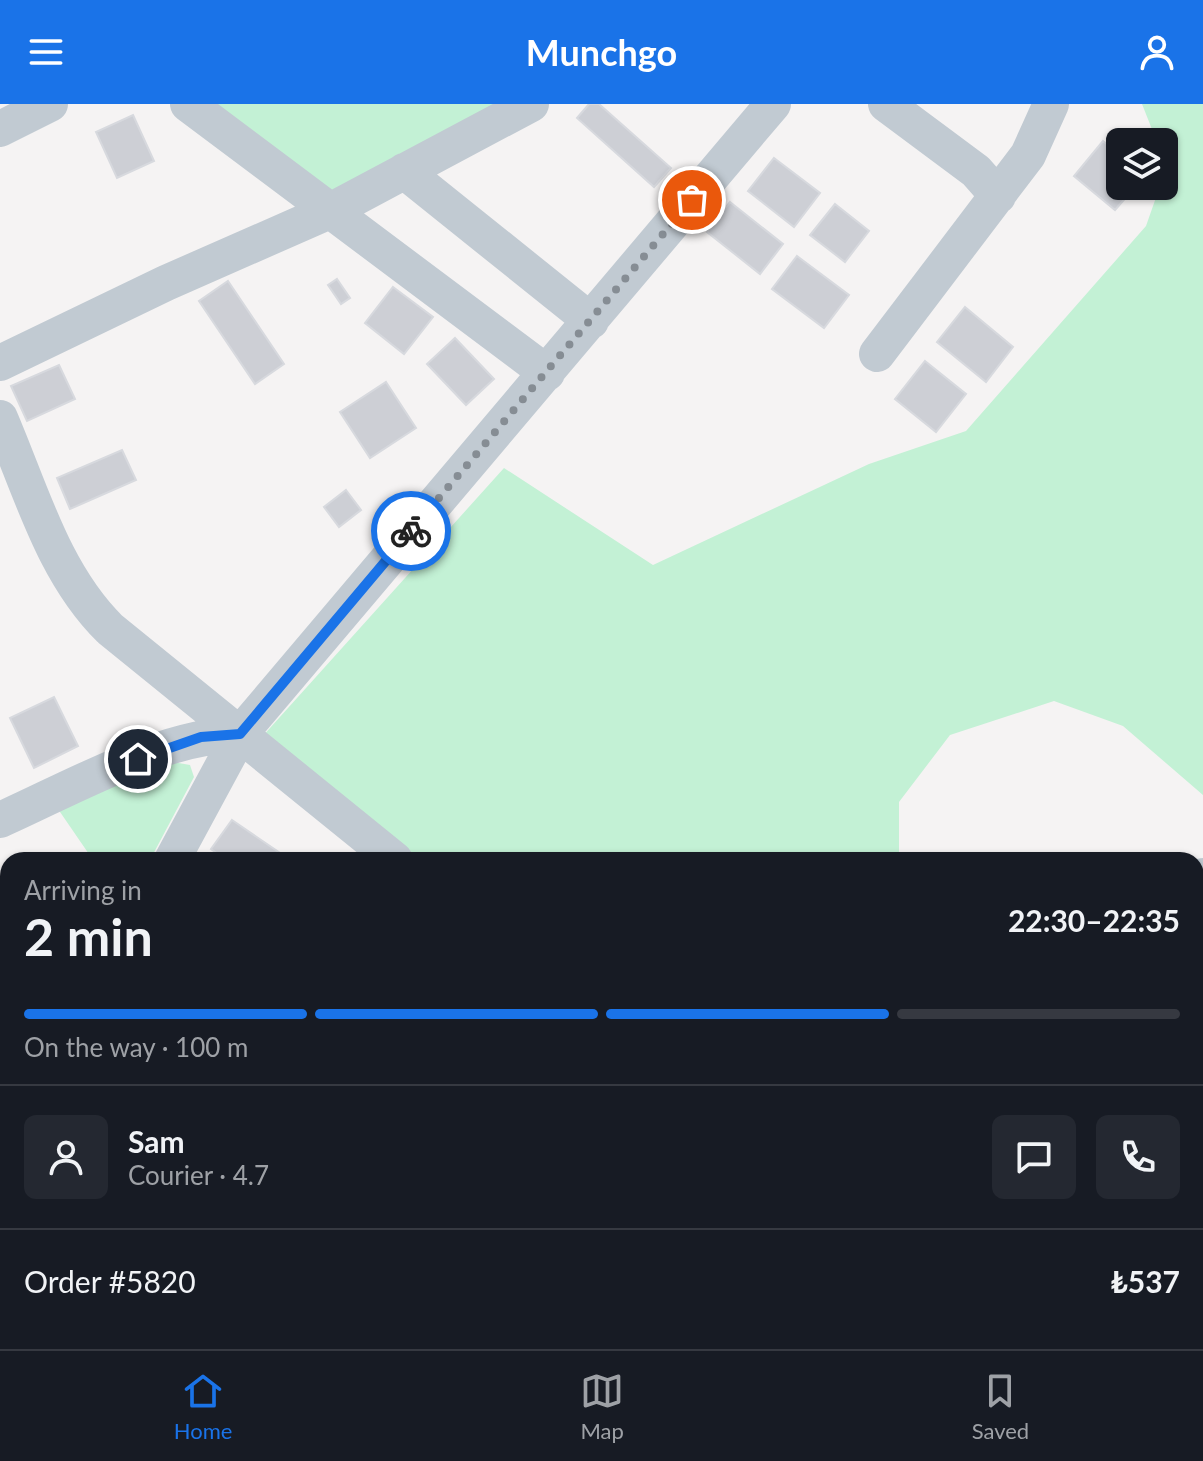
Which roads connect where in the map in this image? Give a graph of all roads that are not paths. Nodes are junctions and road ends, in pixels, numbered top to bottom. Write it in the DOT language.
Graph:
graph roads {
  1 [pos="50,104"];
  2 [pos="188,104"];
  3 [pos="531,104"];
  4 [pos="773,104"];
  5 [pos="886,104"];
  6 [pos="1051,104"];
  7 [pos="0,129"];
  8 [pos="404,171"];
  9 [pos="998,196"];
  10 [pos="332,210"];
  11 [pos="591,321"];
  12 [pos="877,354"];
  13 [pos="0,363"];
  14 [pos="547,373"];
  15 [pos="0,418"];
  16 [pos="240,734"];
  17 [pos="0,820"];
  18 [pos="176,852"];
  19 [pos="385,852"];
  1 -- 7 [label="street"];
  2 -- 10 [label="street"];
  3 -- 8 [label="street"];
  4 -- 11 [label="street"];
  5 -- 9 [label="street"];
  6 -- 9 [label="street"];
  8 -- 10 [label="street"];
  8 -- 11 [label="street"];
  9 -- 12 [label="street"];
  10 -- 13 [label="street"];
  10 -- 14 [label="street"];
  11 -- 14 [label="street"];
  14 -- 16 [label="street"];
  15 -- 16 [label="street"];
  16 -- 17 [label="street"];
  16 -- 18 [label="street"];
  16 -- 19 [label="street"];
}
